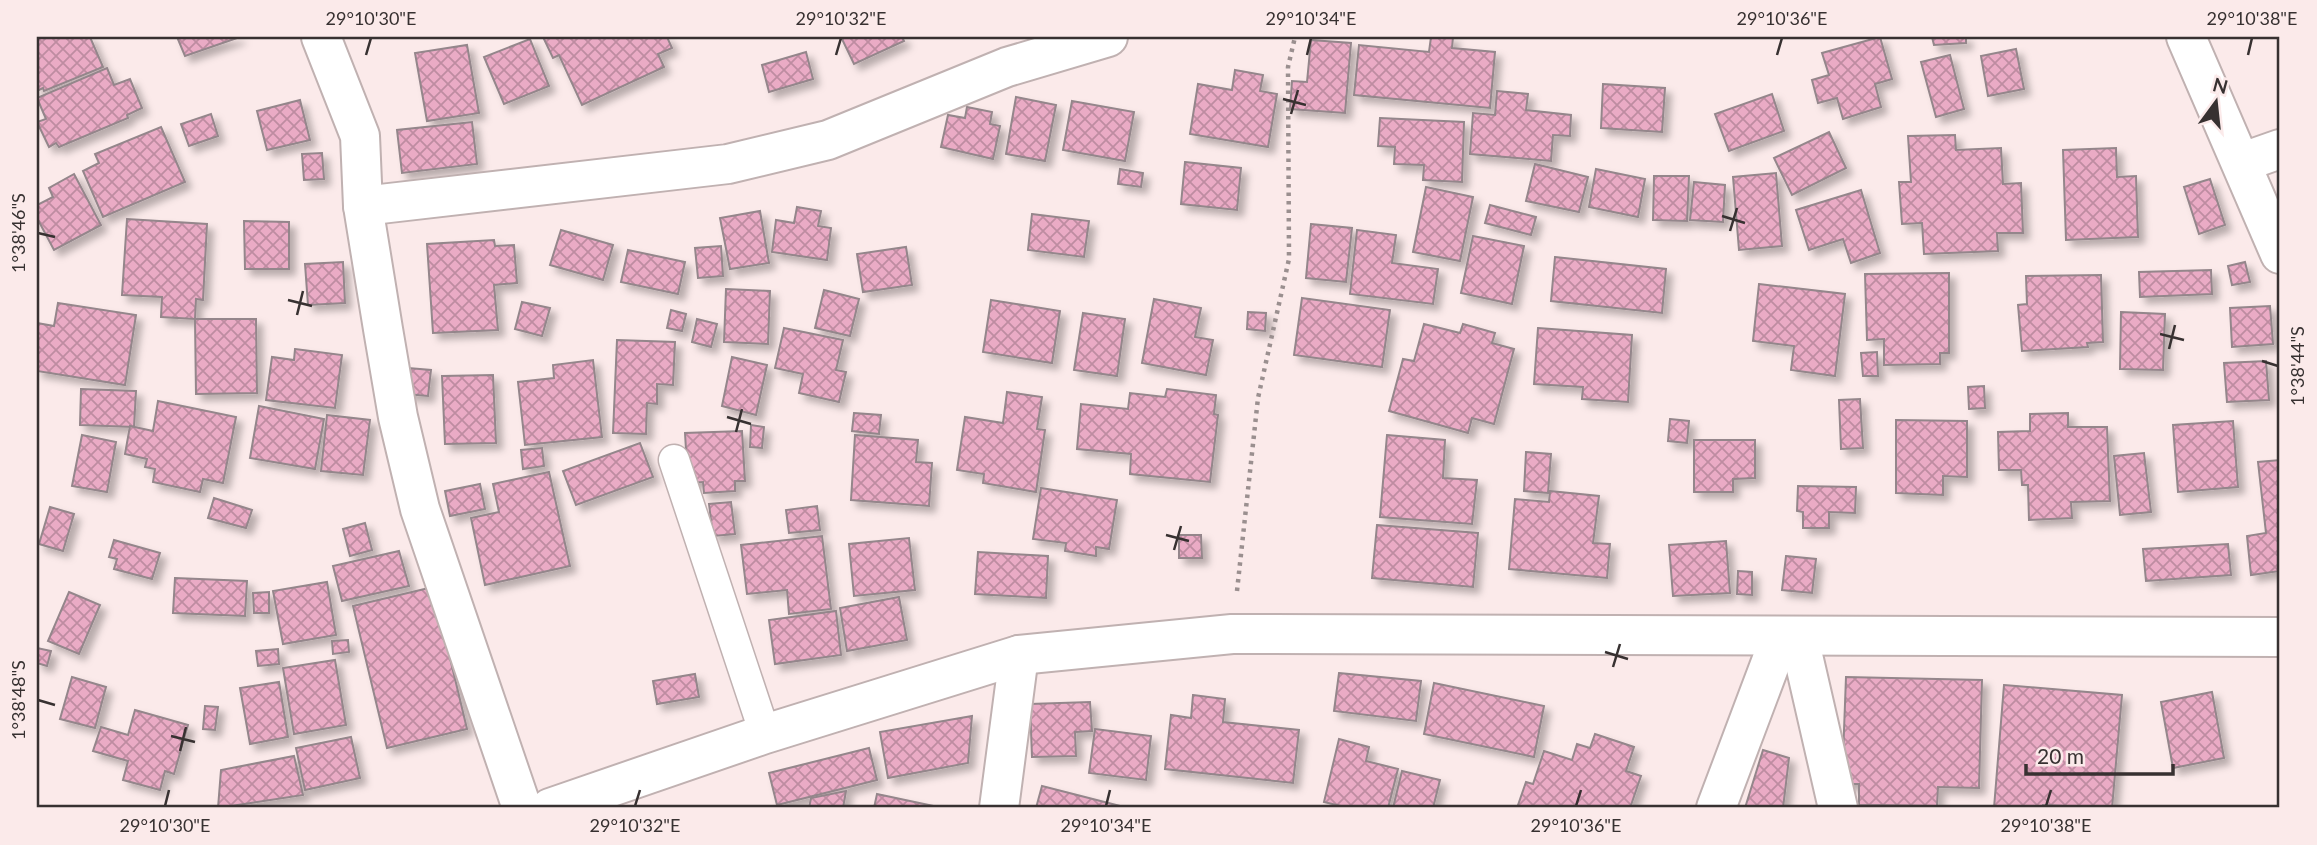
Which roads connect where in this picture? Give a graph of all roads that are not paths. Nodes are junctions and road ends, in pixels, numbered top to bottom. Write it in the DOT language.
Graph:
graph roads {
  1 [pos="321,37"];
  2 [pos="1108,37"];
  3 [pos="2186,37"];
  4 [pos="2280,149"];
  5 [pos="2243,162"];
  6 [pos="363,206"];
  7 [pos="2280,254"];
  8 [pos="674,460"];
  9 [pos="2280,637"];
  10 [pos="1790,638"];
  11 [pos="1019,655"];
  12 [pos="765,734"];
  13 [pos="522,808"];
  14 [pos="550,808"];
  15 [pos="999,808"];
  16 [pos="1716,808"];
  17 [pos="1838,808"];
  1 -- 6 [label="street"];
  2 -- 6 [label="street"];
  3 -- 5 [label="street"];
  4 -- 5 [label="street"];
  5 -- 7 [label="street"];
  6 -- 13 [label="street"];
  8 -- 12 [label="lane"];
  9 -- 10 [label="street"];
  10 -- 11 [label="street"];
  10 -- 16 [label="street"];
  10 -- 17 [label="street"];
  11 -- 12 [label="street"];
  11 -- 15 [label="street"];
  12 -- 14 [label="street"];
}
